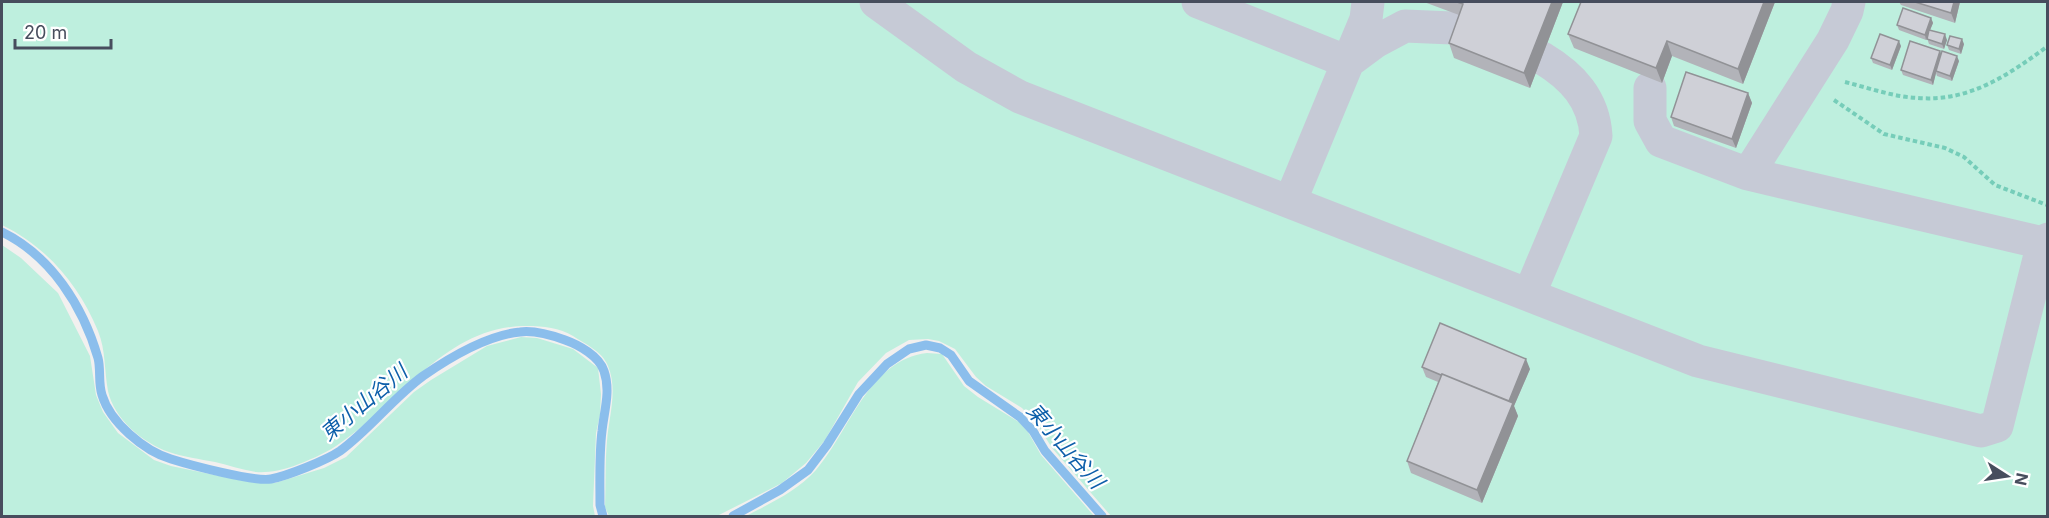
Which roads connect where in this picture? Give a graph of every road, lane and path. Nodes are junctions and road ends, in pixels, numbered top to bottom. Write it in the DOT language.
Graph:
graph roads {
  1 [pos="876,2"];
  2 [pos="1198,2"];
  3 [pos="1368,2"];
  4 [pos="1849,2"];
  5 [pos="1463,32"];
  6 [pos="2048,46"];
  7 [pos="1542,58"];
  8 [pos="1348,62"];
  9 [pos="1809,75"];
  10 [pos="1650,88"];
  11 [pos="1748,174"];
  12 [pos="1290,202"];
  13 [pos="2048,206"];
  14 [pos="2045,241"];
  15 [pos="1529,295"];
  1 -- 12 [label="street"];
  2 -- 8 [label="street"];
  3 -- 8 [label="street"];
  4 -- 9 [label="street"];
  5 -- 8 [label="street"];
  6 -- 9 [label="path"];
  7 -- 15 [label="street"];
  8 -- 12 [label="street"];
  9 -- 11 [label="street"];
  9 -- 13 [label="path"];
  10 -- 11 [label="street"];
  11 -- 14 [label="street"];
  12 -- 15 [label="street"];
  14 -- 15 [label="street"];
}
